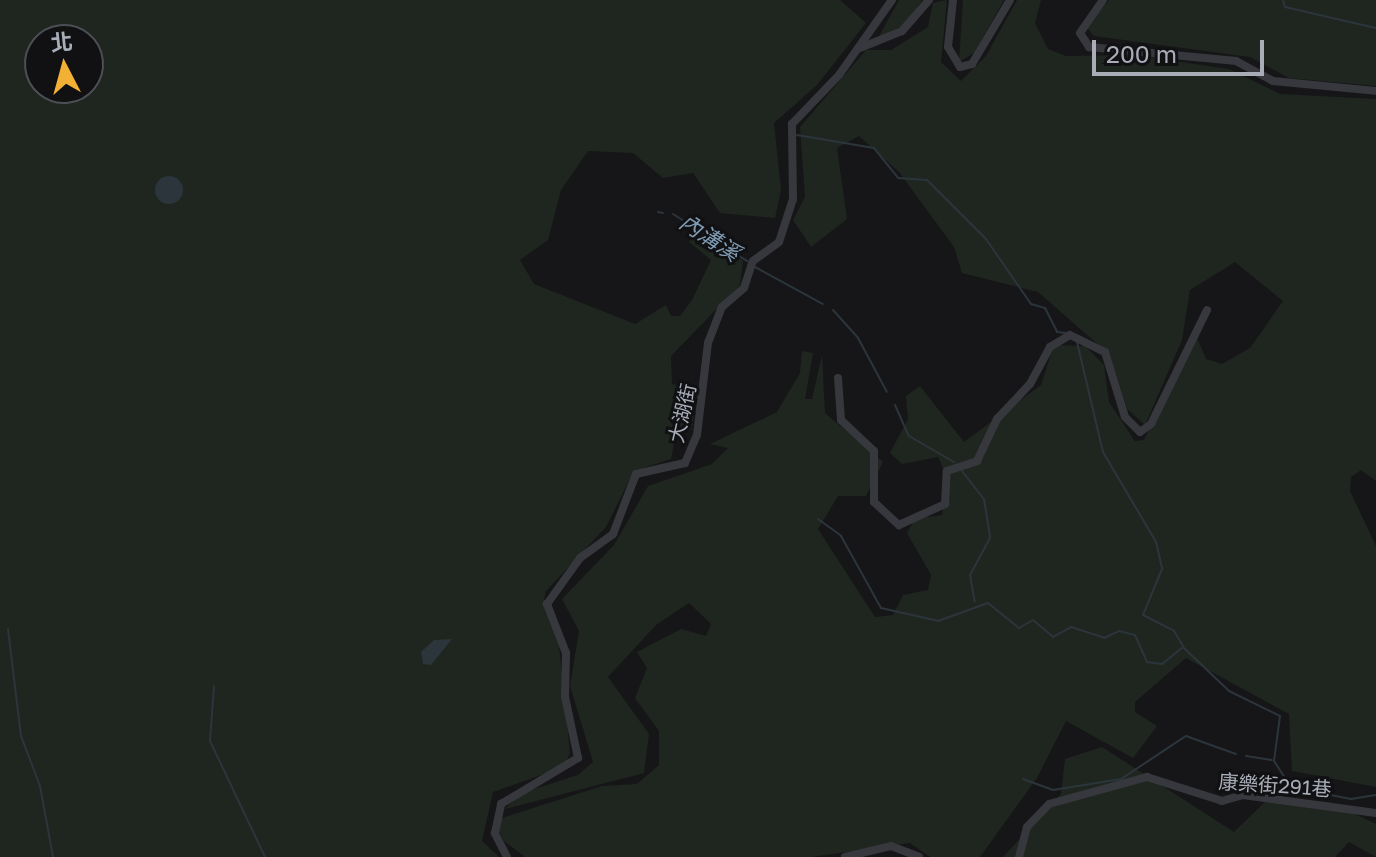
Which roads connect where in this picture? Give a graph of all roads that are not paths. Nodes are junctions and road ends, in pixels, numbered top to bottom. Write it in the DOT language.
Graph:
graph roads {
  1 [pos="892,0"];
  2 [pos="929,0"];
  3 [pos="953,0"];
  4 [pos="1010,0"];
  5 [pos="1103,0"];
  6 [pos="860,48"];
  7 [pos="1376,91"];
  8 [pos="1207,310"];
  9 [pos="838,378"];
  10 [pos="1376,813"];
  11 [pos="507,857"];
  12 [pos="845,857"];
  13 [pos="919,857"];
  14 [pos="1019,857"];
  1 -- 6 [label="street"];
  2 -- 6 [label="street"];
  3 -- 4 [label="street"];
  5 -- 7 [label="street"];
  6 -- 11 [label="street, 大湖街"];
  8 -- 9 [label="street"];
  10 -- 14 [label="street, 康樂街291巷"];
  12 -- 13 [label="street"];
}
